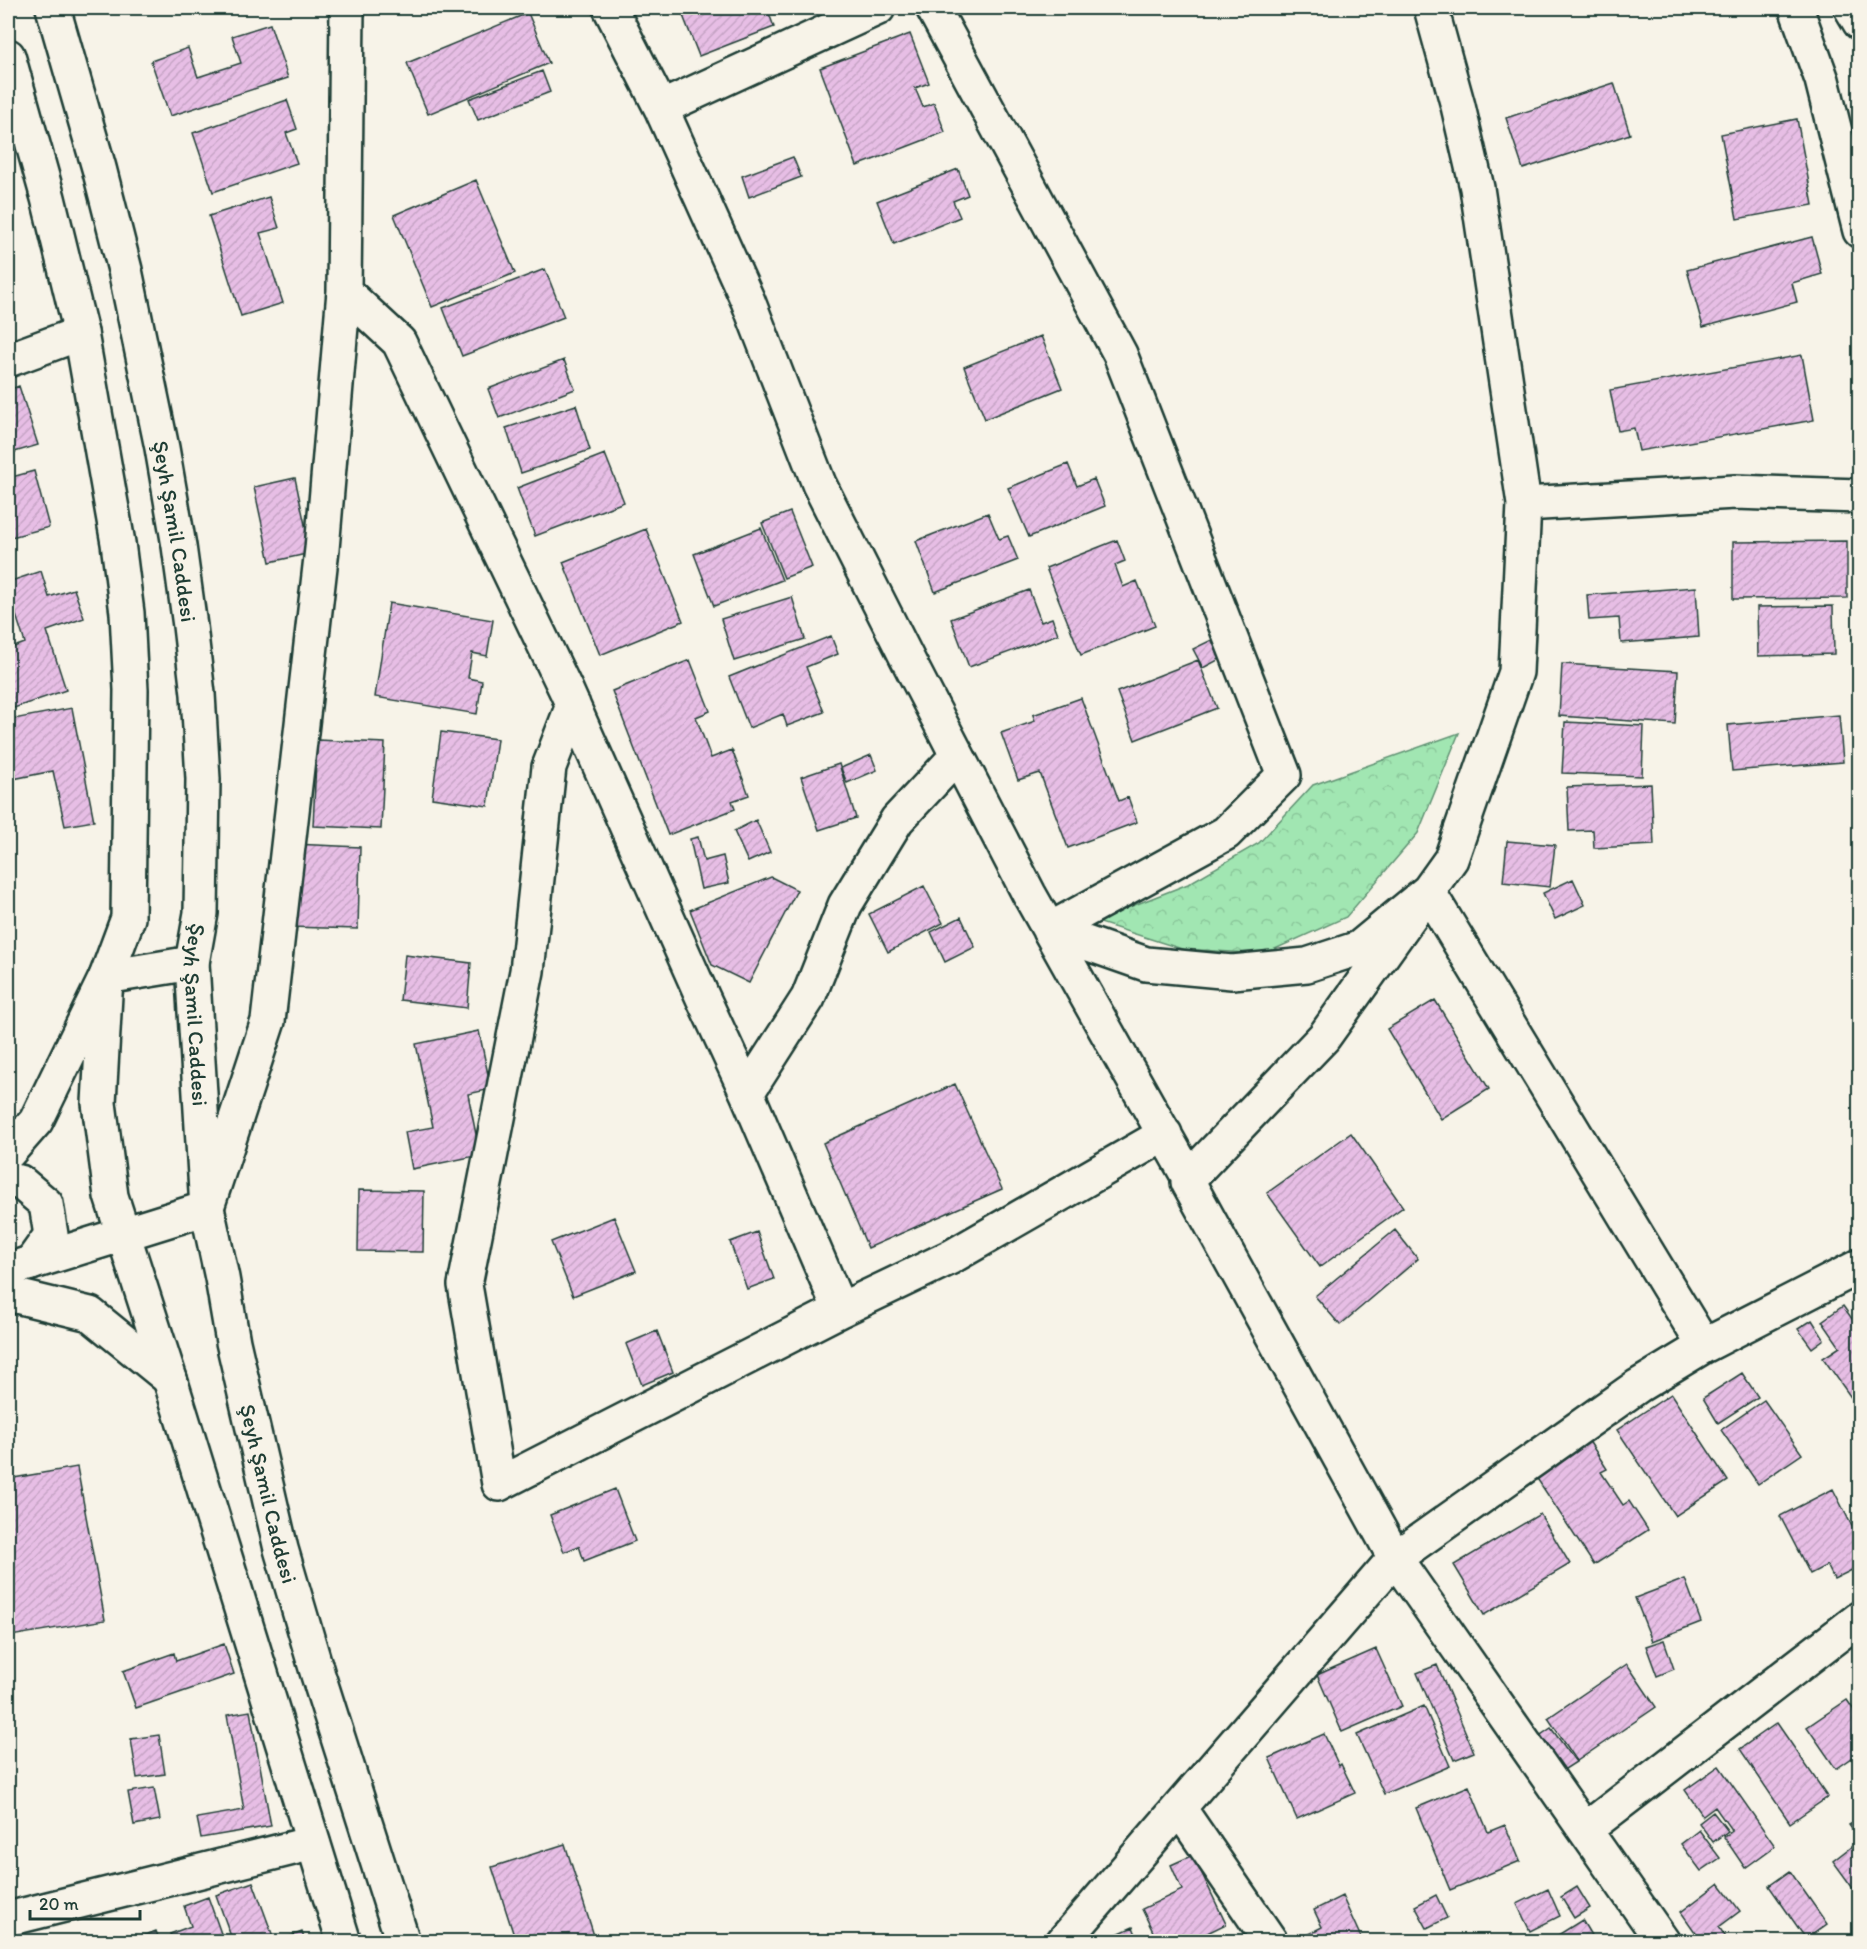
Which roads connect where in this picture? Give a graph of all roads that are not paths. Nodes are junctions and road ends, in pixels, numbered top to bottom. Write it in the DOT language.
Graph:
graph roads {
  1 [pos="53,8"];
  2 [pos="347,8"];
  3 [pos="610,8"];
  4 [pos="878,8"];
  5 [pos="933,8"];
  6 [pos="1431,8"];
  7 [pos="1796,8"];
  8 [pos="1851,8"];
  9 [pos="1860,23"];
  10 [pos="8,56"];
  11 [pos="661,108"];
  12 [pos="1860,231"];
  13 [pos="344,291"];
  14 [pos="81,333"];
  15 [pos="8,360"];
  16 [pos="1860,496"];
  17 [pos="1524,504"];
  18 [pos="573,705"];
  19 [pos="957,756"];
  20 [pos="1428,891"];
  21 [pos="1049,930"];
  22 [pos="192,963"];
  23 [pos="106,977"];
  24 [pos="747,1093"];
  25 [pos="1165,1134"];
  26 [pos="8,1153"];
  27 [pos="1189,1178"];
  28 [pos="8,1181"];
  29 [pos="207,1208"];
  30 [pos="124,1235"];
  31 [pos="1860,1266"];
  32 [pos="19,1267"];
  33 [pos="8,1294"];
  34 [pos="840,1310"];
  35 [pos="1704,1346"];
  36 [pos="170,1379"];
  37 [pos="1395,1558"];
  38 [pos="1860,1618"];
  39 [pos="1179,1808"];
  40 [pos="1585,1830"];
  41 [pos="314,1843"];
  42 [pos="8,1919"];
  43 [pos="344,1941"];
  44 [pos="403,1941"];
  45 [pos="1063,1941"];
  46 [pos="1270,1941"];
  47 [pos="1663,1941"];
  1 -- 22 [label="street, Şeyh Şamil Caddesi"];
  2 -- 13 [label="street"];
  3 -- 11 [label="street"];
  4 -- 11 [label="street"];
  5 -- 21 [label="street"];
  6 -- 17 [label="street"];
  7 -- 12 [label="street"];
  8 -- 9 [label="street"];
  10 -- 14 [label="street"];
  11 -- 19 [label="street"];
  13 -- 18 [label="street"];
  13 -- 29 [label="street"];
  14 -- 15 [label="street"];
  14 -- 23 [label="street"];
  16 -- 17 [label="street"];
  17 -- 20 [label="street"];
  18 -- 24 [label="street"];
  18 -- 34 [label="street"];
  19 -- 21 [label="street"];
  19 -- 24 [label="street"];
  20 -- 21 [label="street"];
  20 -- 27 [label="street"];
  20 -- 35 [label="street"];
  21 -- 25 [label="street"];
  22 -- 23 [label="street"];
  22 -- 29 [label="street, Şeyh Şamil Caddesi"];
  23 -- 26 [label="street"];
  23 -- 30 [label="street"];
  24 -- 34 [label="street"];
  25 -- 27 [label="street"];
  25 -- 34 [label="street"];
  27 -- 37 [label="street"];
  28 -- 32 [label="street"];
  29 -- 30 [label="street"];
  29 -- 44 [label="street, Şeyh Şamil Caddesi"];
  30 -- 32 [label="street"];
  30 -- 36 [label="street"];
  31 -- 35 [label="street"];
  33 -- 36 [label="street"];
  35 -- 37 [label="street"];
  36 -- 41 [label="street"];
  37 -- 39 [label="street"];
  37 -- 40 [label="street"];
  38 -- 40 [label="street"];
  39 -- 45 [label="street"];
  39 -- 46 [label="street"];
  40 -- 47 [label="street"];
  41 -- 42 [label="street"];
  41 -- 43 [label="street"];
}
